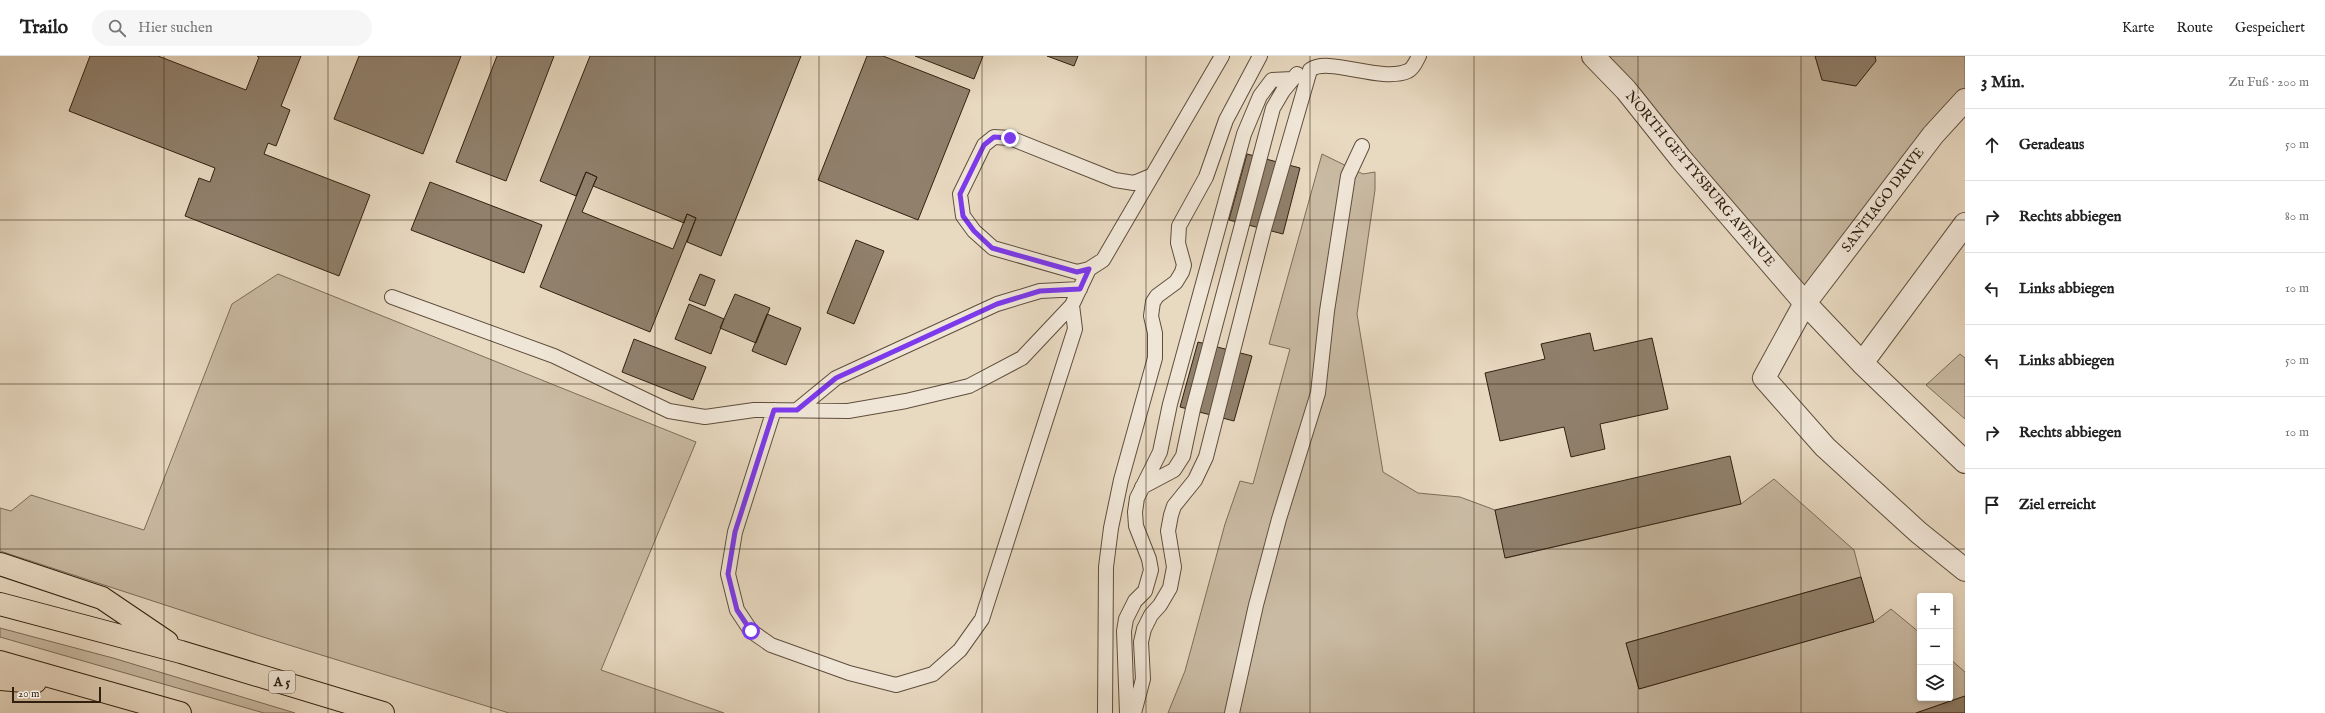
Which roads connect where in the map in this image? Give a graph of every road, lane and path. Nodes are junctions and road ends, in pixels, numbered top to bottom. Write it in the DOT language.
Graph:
graph roads {
  1 [pos="1222,56"];
  2 [pos="1260,56"];
  3 [pos="1419,56"];
  4 [pos="1593,56"];
  5 [pos="1315,59"];
  6 [pos="1292,79"];
  7 [pos="1965,100"];
  8 [pos="1362,146"];
  9 [pos="1151,176"];
  10 [pos="1965,224"];
  11 [pos="1089,269"];
  12 [pos="1080,289"];
  13 [pos="392,297"];
  14 [pos="1805,303"];
  15 [pos="1072,305"];
  16 [pos="1862,363"];
  17 [pos="774,410"];
  18 [pos="797,410"];
  19 [pos="1965,462"];
  20 [pos="1142,487"];
  21 [pos="0,564"];
  22 [pos="1965,570"];
  23 [pos="0,604"];
  24 [pos="181,652"];
  25 [pos="0,662"];
  26 [pos="0,679"];
  27 [pos="90,686"];
  28 [pos="180,713"];
  29 [pos="383,713"];
  30 [pos="1105,713"];
  31 [pos="1127,713"];
  32 [pos="1134,713"];
  33 [pos="1232,713"];
  1 -- 9 [label="lane"];
  2 -- 30 [label="lane"];
  3 -- 5 [label="lane"];
  4 -- 14 [label="street, NORTH GETTYSBURG AVENUE"];
  5 -- 6 [label="lane"];
  5 -- 32 [label="lane"];
  6 -- 20 [label="lane"];
  6 -- 20 [label="lane"];
  7 -- 14 [label="street, SANTIAGO DRIVE"];
  8 -- 33 [label="lane"];
  9 -- 11 [label="lane"];
  9 -- 11 [label="lane"];
  10 -- 16 [label="street"];
  11 -- 12 [label="lane"];
  12 -- 15 [label="lane"];
  12 -- 18 [label="lane"];
  13 -- 17 [label="lane"];
  14 -- 16 [label="street, NORTH GETTYSBURG AVENUE"];
  14 -- 22 [label="street"];
  15 -- 17 [label="lane"];
  15 -- 18 [label="lane"];
  16 -- 19 [label="street, NORTH GETTYSBURG AVENUE"];
  17 -- 18 [label="lane"];
  20 -- 31 [label="lane"];
  21 -- 24 [label="highway, A 5"];
  23 -- 24 [label="highway, A 5"];
  24 -- 29 [label="highway, A 5"];
  25 -- 27 [label="highway"];
  26 -- 27 [label="highway"];
  27 -- 28 [label="highway"];
}
